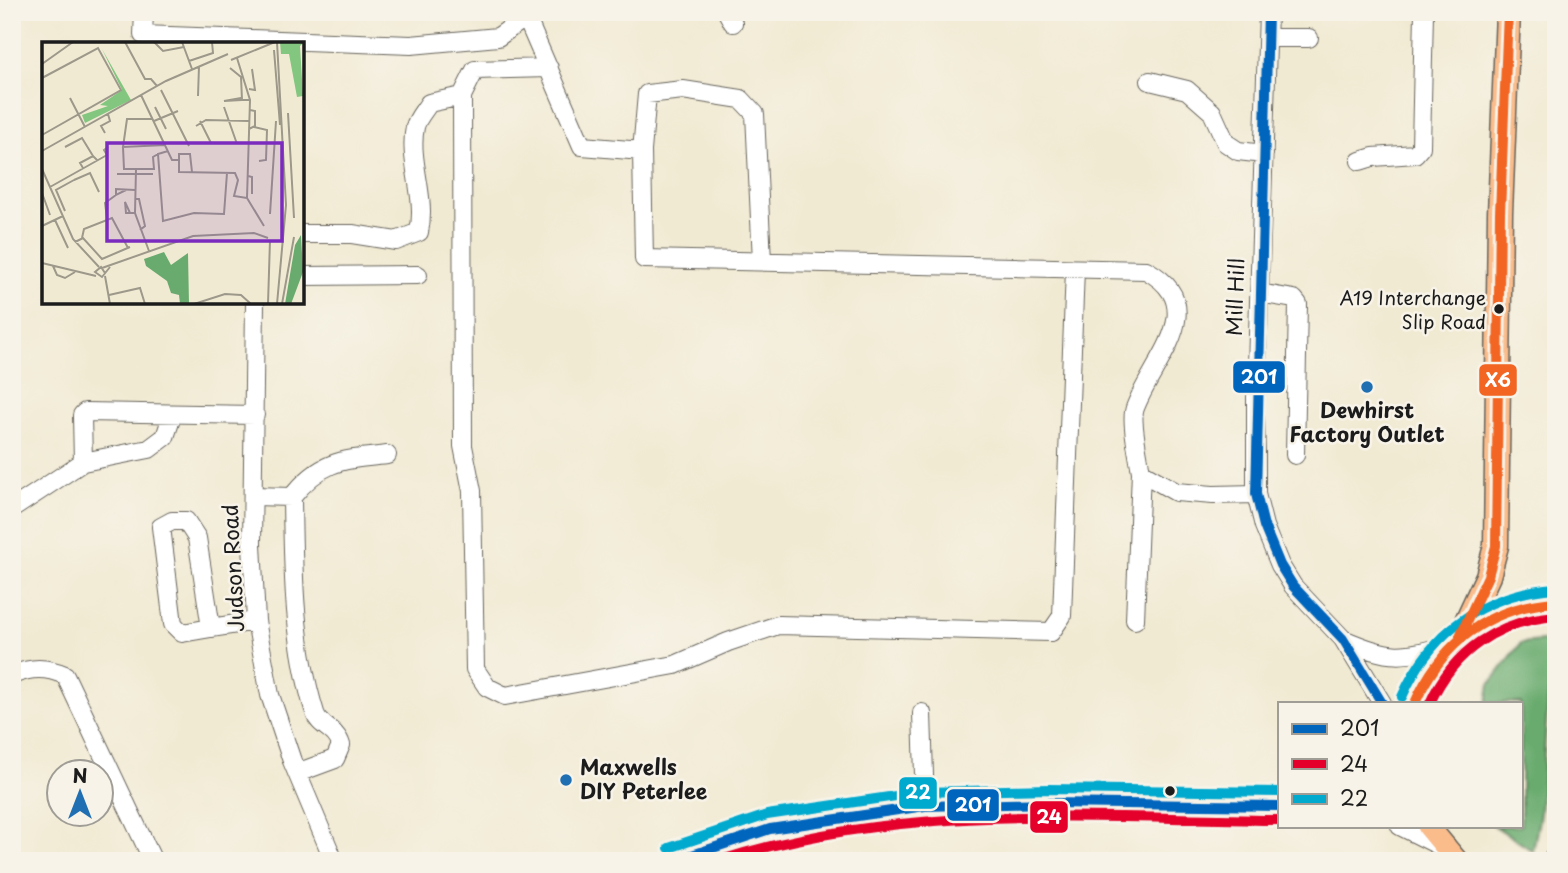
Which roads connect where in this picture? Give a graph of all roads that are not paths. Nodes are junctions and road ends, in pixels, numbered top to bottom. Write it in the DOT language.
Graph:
graph roads {
  1 [pos="144,12"];
  2 [pos="1268,12"];
  3 [pos="1424,12"];
  4 [pos="1508,12"];
  5 [pos="525,15"];
  6 [pos="1267,38"];
  7 [pos="1310,38"];
  8 [pos="137,39"];
  9 [pos="274,42"];
  10 [pos="304,43"];
  11 [pos="548,68"];
  12 [pos="1150,81"];
  13 [pos="461,96"];
  14 [pos="642,151"];
  15 [pos="1264,154"];
  16 [pos="1360,161"];
  17 [pos="304,234"];
  18 [pos="762,261"];
  19 [pos="1075,269"];
  20 [pos="418,275"];
  21 [pos="304,276"];
  22 [pos="1259,293"];
  23 [pos="255,304"];
  24 [pos="255,415"];
  25 [pos="172,416"];
  26 [pos="387,455"];
  27 [pos="1295,456"];
  28 [pos="83,461"];
  29 [pos="1141,472"];
  30 [pos="1256,494"];
  31 [pos="253,496"];
  32 [pos="292,496"];
  33 [pos="12,509"];
  34 [pos="1556,602"];
  35 [pos="1135,620"];
  36 [pos="256,621"];
  37 [pos="211,628"];
  38 [pos="1343,639"];
  39 [pos="1456,640"];
  40 [pos="12,675"];
  41 [pos="1381,702"];
  42 [pos="1415,702"];
  43 [pos="922,713"];
  44 [pos="297,773"];
  45 [pos="925,806"];
  46 [pos="1278,806"];
  47 [pos="1404,828"];
  48 [pos="1429,828"];
  49 [pos="1449,854"];
  50 [pos="153,861"];
  51 [pos="334,861"];
  52 [pos="673,861"];
  1 -- 8 [label="street"];
  2 -- 6 [label="street, Mill Hill"];
  3 -- 16 [label="street"];
  4 -- 39 [label="highway"];
  5 -- 10 [label="street"];
  5 -- 11 [label="street"];
  6 -- 7 [label="street"];
  6 -- 15 [label="street, Mill Hill"];
  8 -- 9 [label="street"];
  11 -- 13 [label="street"];
  11 -- 14 [label="street"];
  12 -- 15 [label="street"];
  13 -- 17 [label="street"];
  13 -- 19 [label="street"];
  14 -- 18 [label="street"];
  14 -- 18 [label="street"];
  15 -- 22 [label="street, Mill Hill"];
  18 -- 19 [label="street"];
  19 -- 29 [label="street"];
  20 -- 21 [label="street"];
  22 -- 27 [label="street"];
  22 -- 30 [label="street, Mill Hill"];
  23 -- 24 [label="street, Judson Road"];
  24 -- 25 [label="street"];
  24 -- 31 [label="street, Judson Road"];
  25 -- 28 [label="street"];
  25 -- 28 [label="street"];
  26 -- 32 [label="street"];
  28 -- 33 [label="street"];
  29 -- 30 [label="street"];
  29 -- 35 [label="street"];
  30 -- 38 [label="street, Mill Hill"];
  31 -- 32 [label="street"];
  31 -- 36 [label="street, Judson Road"];
  32 -- 44 [label="street"];
  34 -- 39 [label="main road"];
  36 -- 37 [label="street"];
  36 -- 44 [label="street, Judson Road"];
  37 -- 37 [label="street"];
  38 -- 39 [label="street, Mill Hill"];
  38 -- 41 [label="street, Mill Hill"];
  39 -- 42 [label="main road"];
  40 -- 50 [label="street"];
  43 -- 45 [label="street"];
  44 -- 51 [label="street, Judson Road"];
  45 -- 46 [label="street"];
  45 -- 52 [label="street"];
  47 -- 49 [label="street"];
  48 -- 49 [label="main road"];
}
